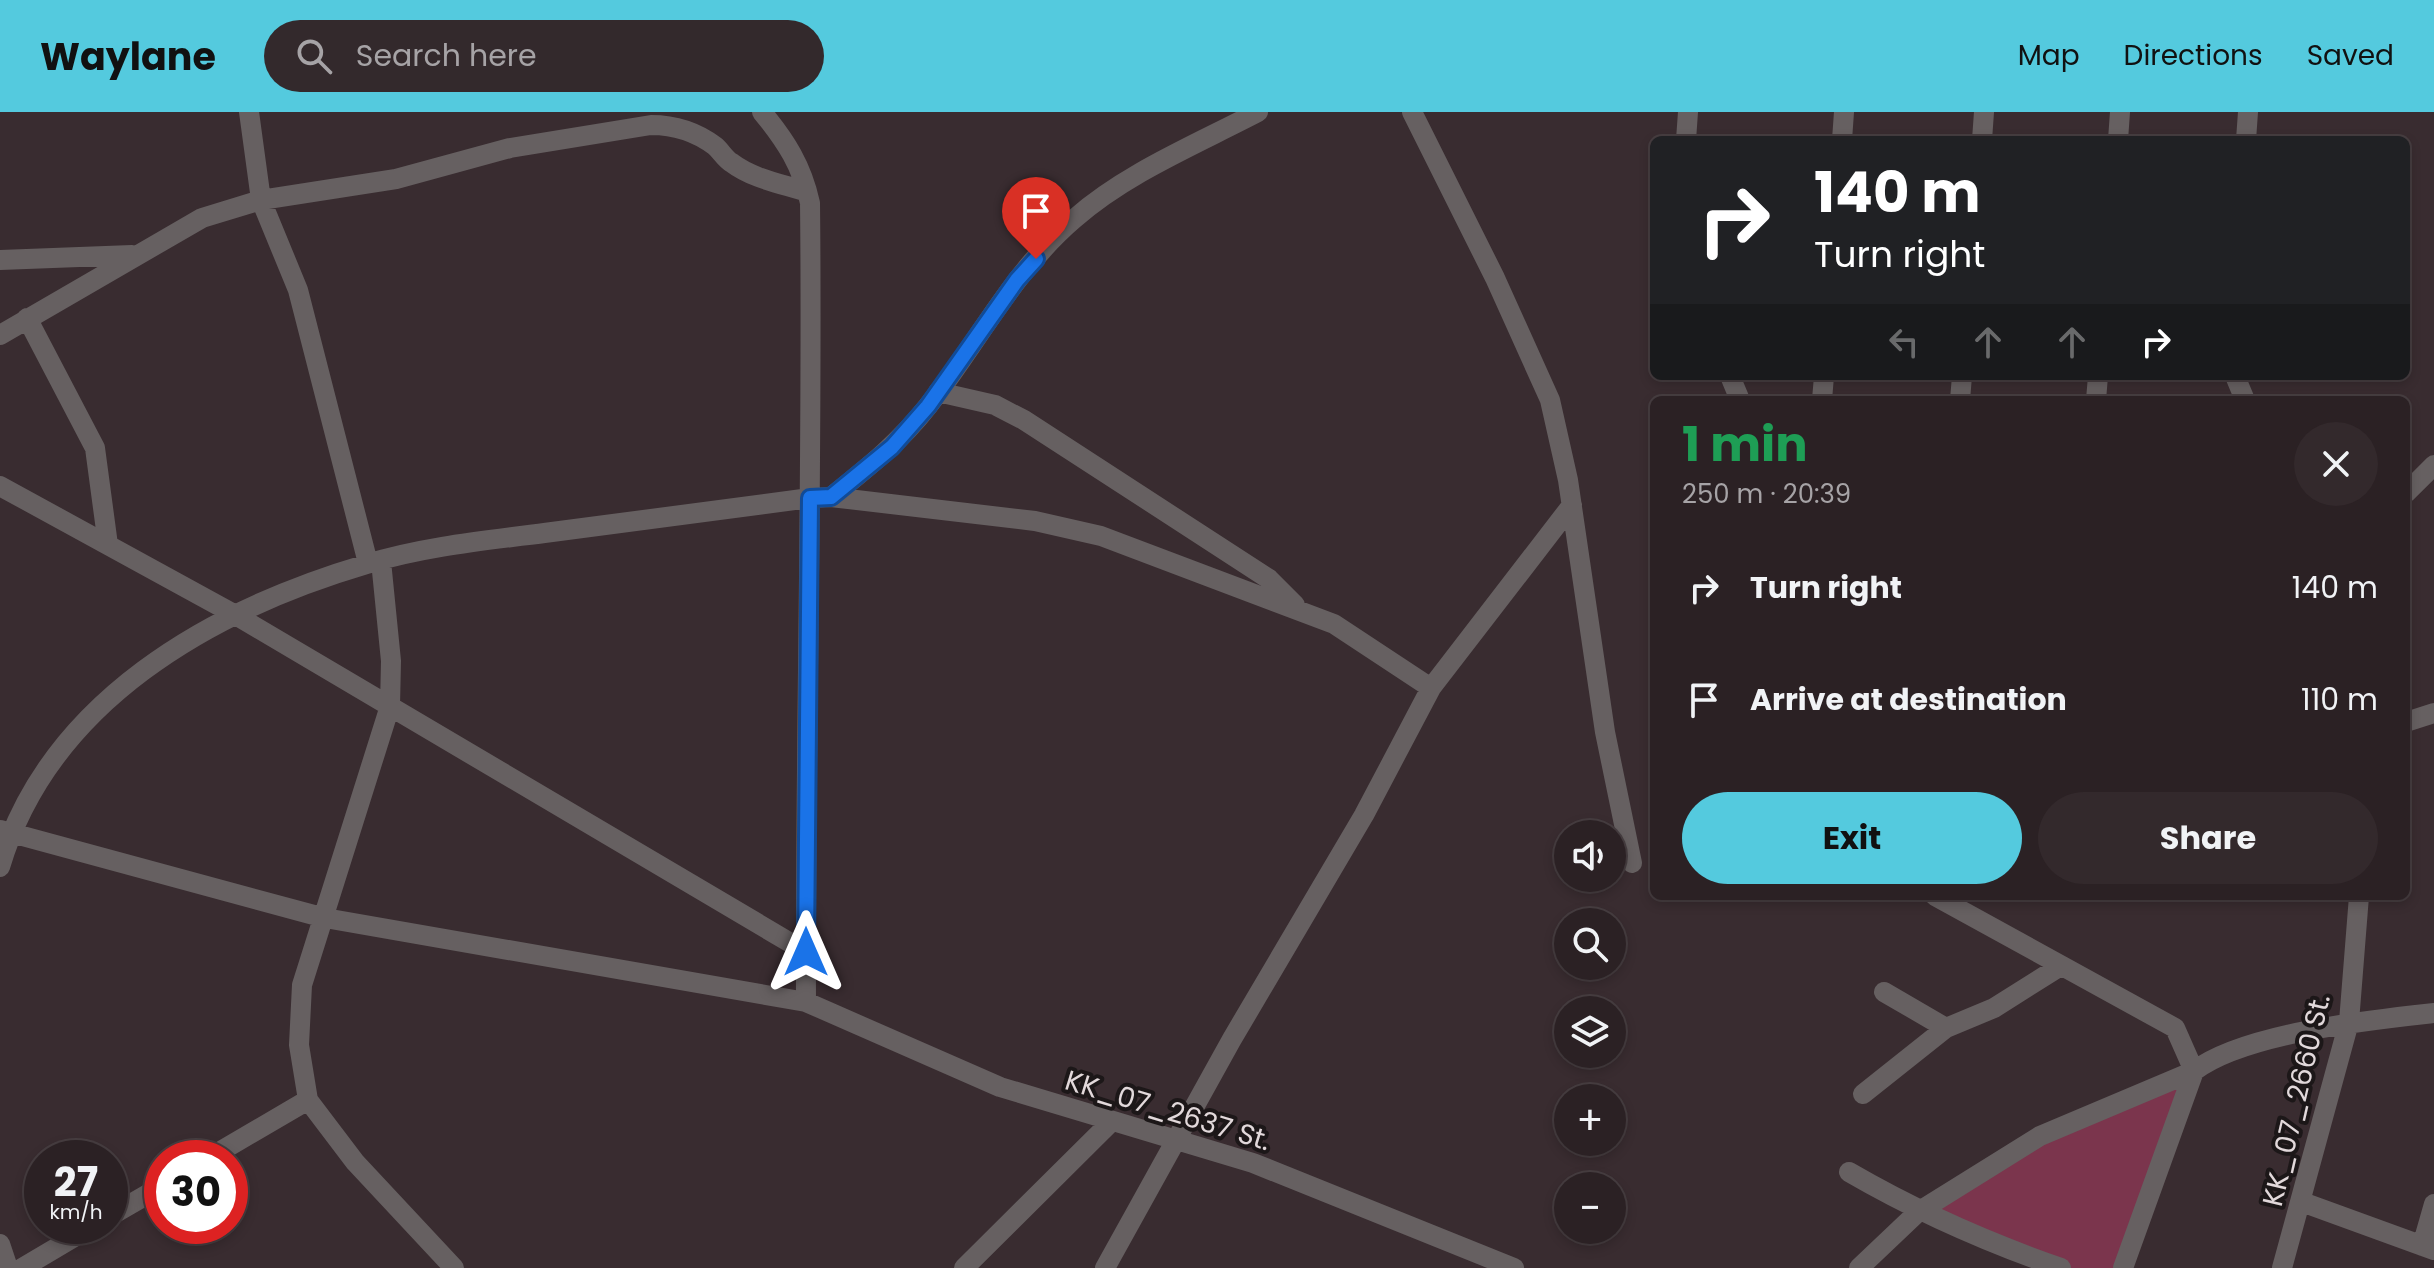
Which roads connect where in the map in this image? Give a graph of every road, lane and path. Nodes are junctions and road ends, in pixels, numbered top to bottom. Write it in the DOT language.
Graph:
graph roads {
  1 [pos="249,112"];
  2 [pos="762,112"];
  3 [pos="1258,112"];
  4 [pos="1412,112"];
  5 [pos="1688,112"];
  6 [pos="1844,112"];
  7 [pos="1984,112"];
  8 [pos="2120,112"];
  9 [pos="2248,112"];
  10 [pos="1686,136"];
  11 [pos="1842,136"];
  12 [pos="1982,136"];
  13 [pos="2118,136"];
  14 [pos="2246,136"];
  15 [pos="807,192"];
  16 [pos="261,200"];
  17 [pos="134,255"];
  18 [pos="0,260"];
  19 [pos="27,318"];
  20 [pos="0,335"];
  21 [pos="938,392"];
  22 [pos="2434,465"];
  23 [pos="0,486"];
  24 [pos="2410,489"];
  25 [pos="821,498"];
  26 [pos="1572,505"];
  27 [pos="108,545"];
  28 [pos="375,562"];
  29 [pos="1302,612"];
  30 [pos="232,613"];
  31 [pos="1431,688"];
  32 [pos="390,706"];
  33 [pos="2434,713"];
  34 [pos="2410,721"];
  35 [pos="5,832"];
  36 [pos="1632,863"];
  37 [pos="0,867"];
  38 [pos="1942,900"];
  39 [pos="2359,900"];
  40 [pos="325,918"];
  41 [pos="806,952"];
  42 [pos="2059,967"];
  43 [pos="1884,992"];
  44 [pos="806,1002"];
  45 [pos="2434,1013"];
  46 [pos="2349,1022"];
  47 [pos="1946,1028"];
  48 [pos="2194,1071"];
  49 [pos="1863,1094"];
  50 [pos="308,1100"];
  51 [pos="1111,1122"];
  52 [pos="240,1140"];
  53 [pos="1177,1141"];
  54 [pos="1849,1172"];
  55 [pos="2302,1202"];
  56 [pos="2434,1204"];
  57 [pos="1918,1212"];
  58 [pos="0,1244"];
  59 [pos="63,1244"];
  60 [pos="2428,1248"];
  61 [pos="8,1268"];
  62 [pos="22,1268"];
  63 [pos="454,1268"];
  64 [pos="964,1268"];
  65 [pos="1105,1268"];
  66 [pos="1514,1268"];
  67 [pos="1859,1268"];
  68 [pos="2061,1268"];
  69 [pos="2123,1268"];
  70 [pos="2282,1268"];
  1 -- 16 [label="street"];
  2 -- 15 [label="street"];
  3 -- 21 [label="street"];
  4 -- 26 [label="street"];
  5 -- 10 [label="street"];
  6 -- 11 [label="street"];
  7 -- 12 [label="street"];
  8 -- 13 [label="street"];
  9 -- 14 [label="street"];
  15 -- 16 [label="street"];
  15 -- 25 [label="street"];
  16 -- 17 [label="street"];
  16 -- 28 [label="street"];
  17 -- 18 [label="street"];
  17 -- 19 [label="street"];
  19 -- 20 [label="street"];
  19 -- 27 [label="street"];
  21 -- 25 [label="street"];
  21 -- 29 [label="street"];
  22 -- 24 [label="street"];
  23 -- 27 [label="street"];
  25 -- 28 [label="street"];
  25 -- 29 [label="street"];
  25 -- 41 [label="street"];
  26 -- 31 [label="street"];
  26 -- 36 [label="street"];
  27 -- 30 [label="street"];
  28 -- 30 [label="street"];
  28 -- 32 [label="street"];
  29 -- 31 [label="street"];
  30 -- 32 [label="street"];
  30 -- 35 [label="street"];
  31 -- 53 [label="street"];
  32 -- 40 [label="street"];
  32 -- 41 [label="street"];
  33 -- 34 [label="street"];
  35 -- 37 [label="street"];
  35 -- 40 [label="street, KK_07_2637 St."];
  38 -- 42 [label="street"];
  39 -- 46 [label="street, KK_07_2660 St."];
  40 -- 44 [label="street, KK_07_2637 St."];
  40 -- 50 [label="street"];
  41 -- 44 [label="street"];
  42 -- 47 [label="street"];
  42 -- 48 [label="street"];
  43 -- 47 [label="street"];
  44 -- 51 [label="street, KK_07_2637 St."];
  45 -- 46 [label="street"];
  46 -- 48 [label="street"];
  46 -- 55 [label="street, KK_07_2660 St."];
  47 -- 49 [label="street"];
  48 -- 57 [label="street"];
  48 -- 69 [label="street"];
  50 -- 52 [label="street"];
  50 -- 63 [label="street"];
  51 -- 53 [label="street, KK_07_2637 St."];
  51 -- 64 [label="street"];
  53 -- 65 [label="street"];
  53 -- 66 [label="street, KK_07_2637 St."];
  54 -- 57 [label="street"];
  55 -- 60 [label="street"];
  55 -- 70 [label="street, KK_07_2660 St."];
  56 -- 60 [label="street"];
  57 -- 67 [label="street"];
  57 -- 68 [label="street"];
  58 -- 61 [label="street"];
  59 -- 62 [label="street"];
}
